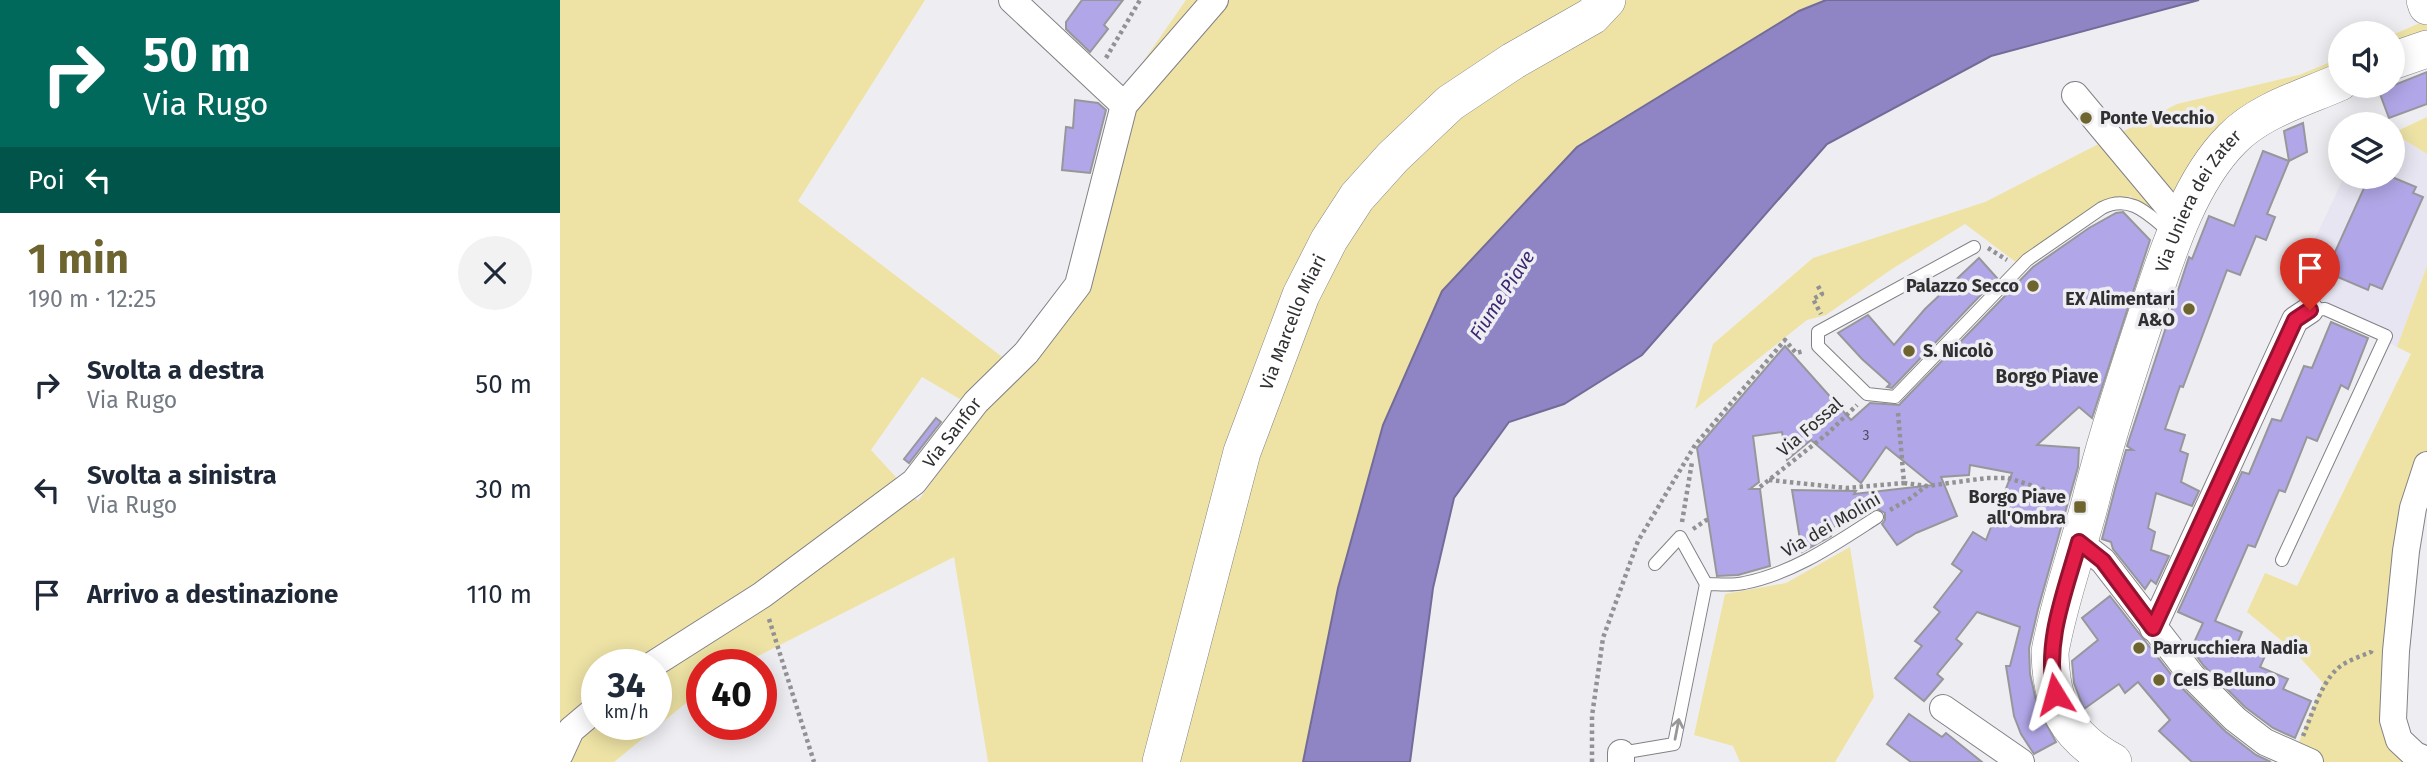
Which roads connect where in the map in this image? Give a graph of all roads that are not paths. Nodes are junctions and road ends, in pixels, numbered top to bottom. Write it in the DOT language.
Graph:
graph roads {
  1 [pos="1012,0"];
  2 [pos="1215,0"];
  3 [pos="1606,0"];
  4 [pos="2425,0"];
  5 [pos="2427,6"];
  6 [pos="2427,50"];
  7 [pos="2405,57"];
  8 [pos="2328,87"];
  9 [pos="2075,95"];
  10 [pos="1124,105"];
  11 [pos="2178,229"];
  12 [pos="1974,247"];
  13 [pos="2310,310"];
  14 [pos="2427,465"];
  15 [pos="1877,517"];
  16 [pos="2079,542"];
  17 [pos="2416,549"];
  18 [pos="2282,559"];
  19 [pos="1655,564"];
  20 [pos="1706,584"];
  21 [pos="2153,628"];
  22 [pos="672,652"];
  23 [pos="1943,708"];
  24 [pos="581,722"];
  25 [pos="560,754"];
  26 [pos="1621,757"];
  27 [pos="2098,759"];
  28 [pos="2302,759"];
  29 [pos="2427,761"];
  30 [pos="1161,762"];
  31 [pos="2021,762"];
  1 -- 10 [label="street"];
  2 -- 10 [label="street, Via Sanfor"];
  3 -- 30 [label="street, Via Marcello Miari"];
  4 -- 5 [label="street"];
  6 -- 7 [label="street"];
  8 -- 11 [label="street, Via Uniera dei Zater"];
  9 -- 11 [label="street"];
  10 -- 22 [label="street, Via Sanfor"];
  11 -- 12 [label="lane"];
  11 -- 16 [label="street, Via Uniera dei Zater"];
  13 -- 18 [label="lane"];
  13 -- 21 [label="street"];
  14 -- 17 [label="street"];
  15 -- 20 [label="lane, Via dei Molini"];
  16 -- 21 [label="street"];
  16 -- 27 [label="street, Via Uniera dei Zater"];
  17 -- 29 [label="street"];
  19 -- 20 [label="lane"];
  26 -- 20 [label="lane, one-way"];
  21 -- 28 [label="street"];
  23 -- 31 [label="street"];
  24 -- 25 [label="street"];
}
